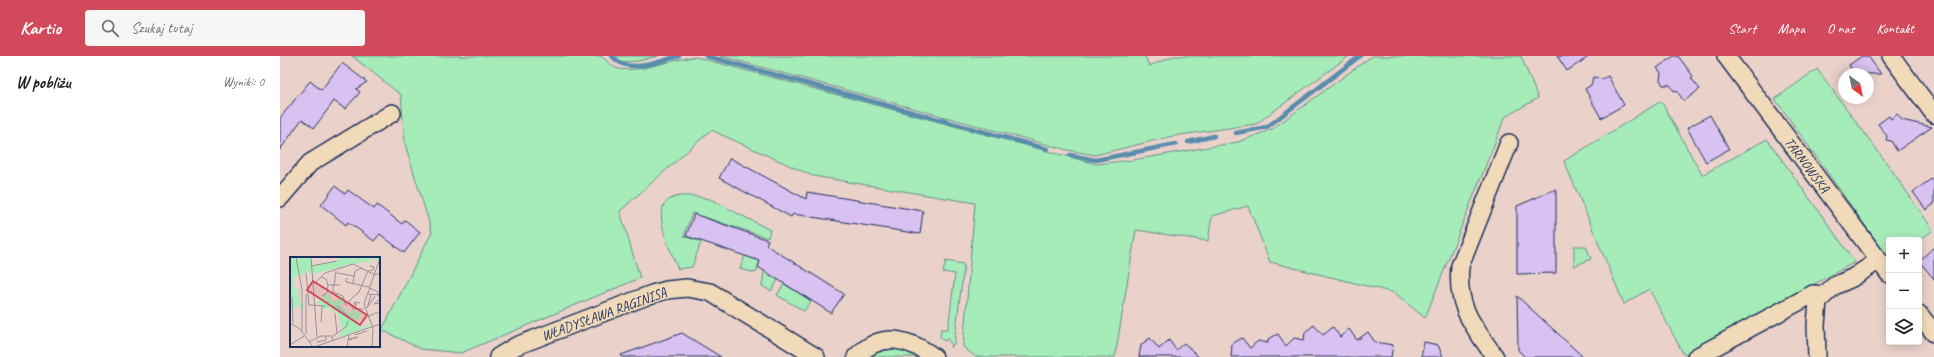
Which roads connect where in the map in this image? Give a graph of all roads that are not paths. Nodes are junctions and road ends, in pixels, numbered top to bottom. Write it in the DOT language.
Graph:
graph roads {
  1 [pos="1726,56"];
  2 [pos="1891,56"];
  3 [pos="392,113"];
  4 [pos="1934,114"];
  5 [pos="1509,143"];
  6 [pos="280,198"];
  7 [pos="1878,260"];
  8 [pos="1888,273"];
  9 [pos="1824,295"];
  10 [pos="1922,318"];
  11 [pos="1934,333"];
  12 [pos="498,357"];
  13 [pos="816,357"];
  14 [pos="856,357"];
  15 [pos="934,357"];
  16 [pos="1496,357"];
  17 [pos="1696,357"];
  18 [pos="1817,357"];
  1 -- 7 [label="street, TARNOWSKA"];
  2 -- 4 [label="street"];
  3 -- 6 [label="street"];
  5 -- 16 [label="street"];
  7 -- 8 [label="street, TARNOWSKA"];
  7 -- 9 [label="street"];
  9 -- 17 [label="street"];
  9 -- 18 [label="street"];
  10 -- 11 [label="street"];
  12 -- 13 [label="street, WŁADYSŁAWA RAGINISA"];
  14 -- 15 [label="street"];
}
